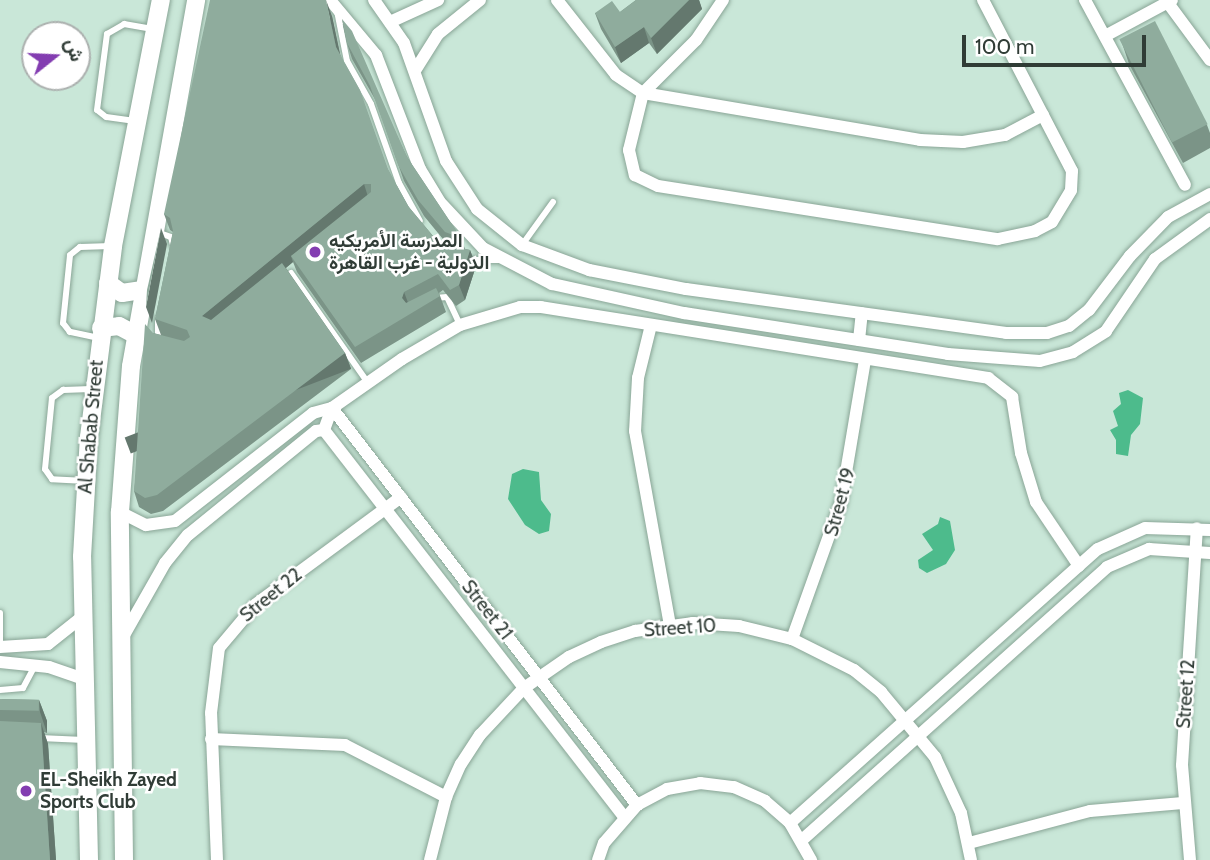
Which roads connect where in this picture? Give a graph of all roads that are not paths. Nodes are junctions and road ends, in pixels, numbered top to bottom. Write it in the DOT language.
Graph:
graph roads {
  1 [pos="161,0"];
  2 [pos="196,0"];
  3 [pos="374,0"];
  4 [pos="438,0"];
  5 [pos="480,0"];
  6 [pos="557,0"];
  7 [pos="723,0"];
  8 [pos="983,0"];
  9 [pos="1085,0"];
  10 [pos="1170,1"];
  11 [pos="333,3"];
  12 [pos="462,5"];
  13 [pos="390,22"];
  14 [pos="155,29"];
  15 [pos="1105,36"];
  16 [pos="1210,60"];
  17 [pos="416,69"];
  18 [pos="643,93"];
  19 [pos="1043,115"];
  20 [pos="136,121"];
  21 [pos="1185,185"];
  22 [pos="1210,194"];
  23 [pos="553,202"];
  24 [pos="1210,219"];
  25 [pos="425,228"];
  26 [pos="152,232"];
  27 [pos="522,245"];
  28 [pos="113,246"];
  29 [pos="455,256"];
  30 [pos="170,258"];
  31 [pos="501,260"];
  32 [pos="296,267"];
  33 [pos="291,273"];
  34 [pos="283,280"];
  35 [pos="108,284"];
  36 [pos="141,290"];
  37 [pos="429,302"];
  38 [pos="160,306"];
  39 [pos="862,313"];
  40 [pos="460,325"];
  41 [pos="651,325"];
  42 [pos="100,333"];
  43 [pos="135,334"];
  44 [pos="859,340"];
  45 [pos="164,344"];
  46 [pos="865,360"];
  47 [pos="368,383"];
  48 [pos="93,389"];
  49 [pos="335,411"];
  50 [pos="328,433"];
  51 [pos="86,481"];
  52 [pos="401,497"];
  53 [pos="385,508"];
  54 [pos="120,512"];
  55 [pos="1203,529"];
  56 [pos="1195,551"];
  57 [pos="1210,553"];
  58 [pos="1079,566"];
  59 [pos="0,613"];
  60 [pos="82,617"];
  61 [pos="670,625"];
  62 [pos="792,639"];
  63 [pos="120,643"];
  64 [pos="0,647"];
  65 [pos="0,662"];
  66 [pos="35,665"];
  67 [pos="539,676"];
  68 [pos="83,679"];
  69 [pos="524,688"];
  70 [pos="0,690"];
  71 [pos="906,716"];
  72 [pos="918,731"];
  73 [pos="25,737"];
  74 [pos="211,739"];
  75 [pos="83,740"];
  76 [pos="446,797"];
  77 [pos="1183,803"];
  78 [pos="637,805"];
  79 [pos="623,816"];
  80 [pos="790,823"];
  81 [pos="802,840"];
  82 [pos="969,843"];
  83 [pos="89,860"];
  84 [pos="124,860"];
  85 [pos="217,860"];
  86 [pos="430,860"];
  87 [pos="598,860"];
  88 [pos="811,860"];
  89 [pos="971,860"];
  90 [pos="1190,860"];
  1 -- 14 [label="street, Al Shabab Street"];
  2 -- 26 [label="street, Al Shabab Street"];
  3 -- 13 [label="street"];
  4 -- 13 [label="street"];
  5 -- 12 [label="street"];
  6 -- 18 [label="street"];
  7 -- 18 [label="street"];
  8 -- 19 [label="street"];
  9 -- 15 [label="street"];
  10 -- 15 [label="street"];
  10 -- 16 [label="street"];
  11 -- 25 [label="lane"];
  11 -- 31 [label="street"];
  12 -- 17 [label="street"];
  13 -- 17 [label="street"];
  14 -- 20 [label="street, Al Shabab Street"];
  14 -- 20 [label="lane"];
  15 -- 21 [label="street"];
  17 -- 27 [label="street"];
  18 -- 19 [label="street"];
  18 -- 19 [label="street"];
  20 -- 28 [label="street, Al Shabab Street"];
  22 -- 39 [label="street"];
  23 -- 27 [label="lane"];
  24 -- 44 [label="street"];
  26 -- 30 [label="lane"];
  26 -- 36 [label="street, Al Shabab Street"];
  27 -- 39 [label="street"];
  28 -- 35 [label="street, Al Shabab Street"];
  28 -- 42 [label="lane"];
  29 -- 31 [label="lane"];
  31 -- 44 [label="street"];
  32 -- 33 [label="lane"];
  33 -- 34 [label="lane"];
  33 -- 47 [label="lane"];
  35 -- 36 [label="street"];
  35 -- 42 [label="street, Al Shabab Street"];
  36 -- 43 [label="street, Al Shabab Street"];
  37 -- 40 [label="lane"];
  38 -- 45 [label="lane"];
  39 -- 44 [label="street"];
  40 -- 41 [label="street"];
  40 -- 47 [label="street"];
  41 -- 46 [label="street"];
  41 -- 61 [label="street"];
  42 -- 43 [label="street"];
  42 -- 48 [label="street, Al Shabab Street"];
  43 -- 54 [label="street, Al Shabab Street"];
  46 -- 58 [label="street"];
  46 -- 62 [label="street, Street 19"];
  47 -- 49 [label="street"];
  48 -- 51 [label="street, Al Shabab Street"];
  48 -- 51 [label="lane"];
  49 -- 50 [label="street"];
  49 -- 52 [label="street, Street 21"];
  49 -- 54 [label="street"];
  50 -- 53 [label="street, Street 21"];
  50 -- 63 [label="street"];
  51 -- 60 [label="street, Al Shabab Street"];
  52 -- 53 [label="street, Street 22"];
  52 -- 67 [label="street, Street 21"];
  53 -- 69 [label="street, Street 21"];
  53 -- 74 [label="street, Street 22"];
  54 -- 63 [label="street, Al Shabab Street"];
  55 -- 56 [label="street, Street 12"];
  55 -- 58 [label="street"];
  56 -- 57 [label="street"];
  56 -- 72 [label="street"];
  56 -- 77 [label="street, Street 12"];
  58 -- 71 [label="street"];
  59 -- 64 [label="lane"];
  60 -- 64 [label="street"];
  60 -- 68 [label="street, Al Shabab Street"];
  61 -- 62 [label="street, Street 10"];
  61 -- 67 [label="street, Street 10"];
  62 -- 71 [label="street, Street 10"];
  63 -- 84 [label="street, Al Shabab Street"];
  65 -- 66 [label="street"];
  66 -- 68 [label="street"];
  66 -- 70 [label="lane"];
  67 -- 69 [label="street, Street 10"];
  67 -- 78 [label="street, Street 21"];
  68 -- 75 [label="street, Al Shabab Street"];
  69 -- 76 [label="street, Street 10"];
  69 -- 79 [label="street, Street 21"];
  71 -- 72 [label="street, Street 10"];
  71 -- 80 [label="street"];
  72 -- 81 [label="street"];
  72 -- 82 [label="street, Street 10"];
  73 -- 75 [label="lane"];
  74 -- 76 [label="street"];
  74 -- 85 [label="street, Street 22"];
  75 -- 83 [label="street, Al Shabab Street"];
  76 -- 86 [label="street, Street 10"];
  77 -- 82 [label="street"];
  77 -- 90 [label="street, Street 12"];
  78 -- 79 [label="street"];
  78 -- 80 [label="street"];
  79 -- 87 [label="street"];
  80 -- 81 [label="street"];
  81 -- 88 [label="street"];
  82 -- 89 [label="street, Street 10"];
}
